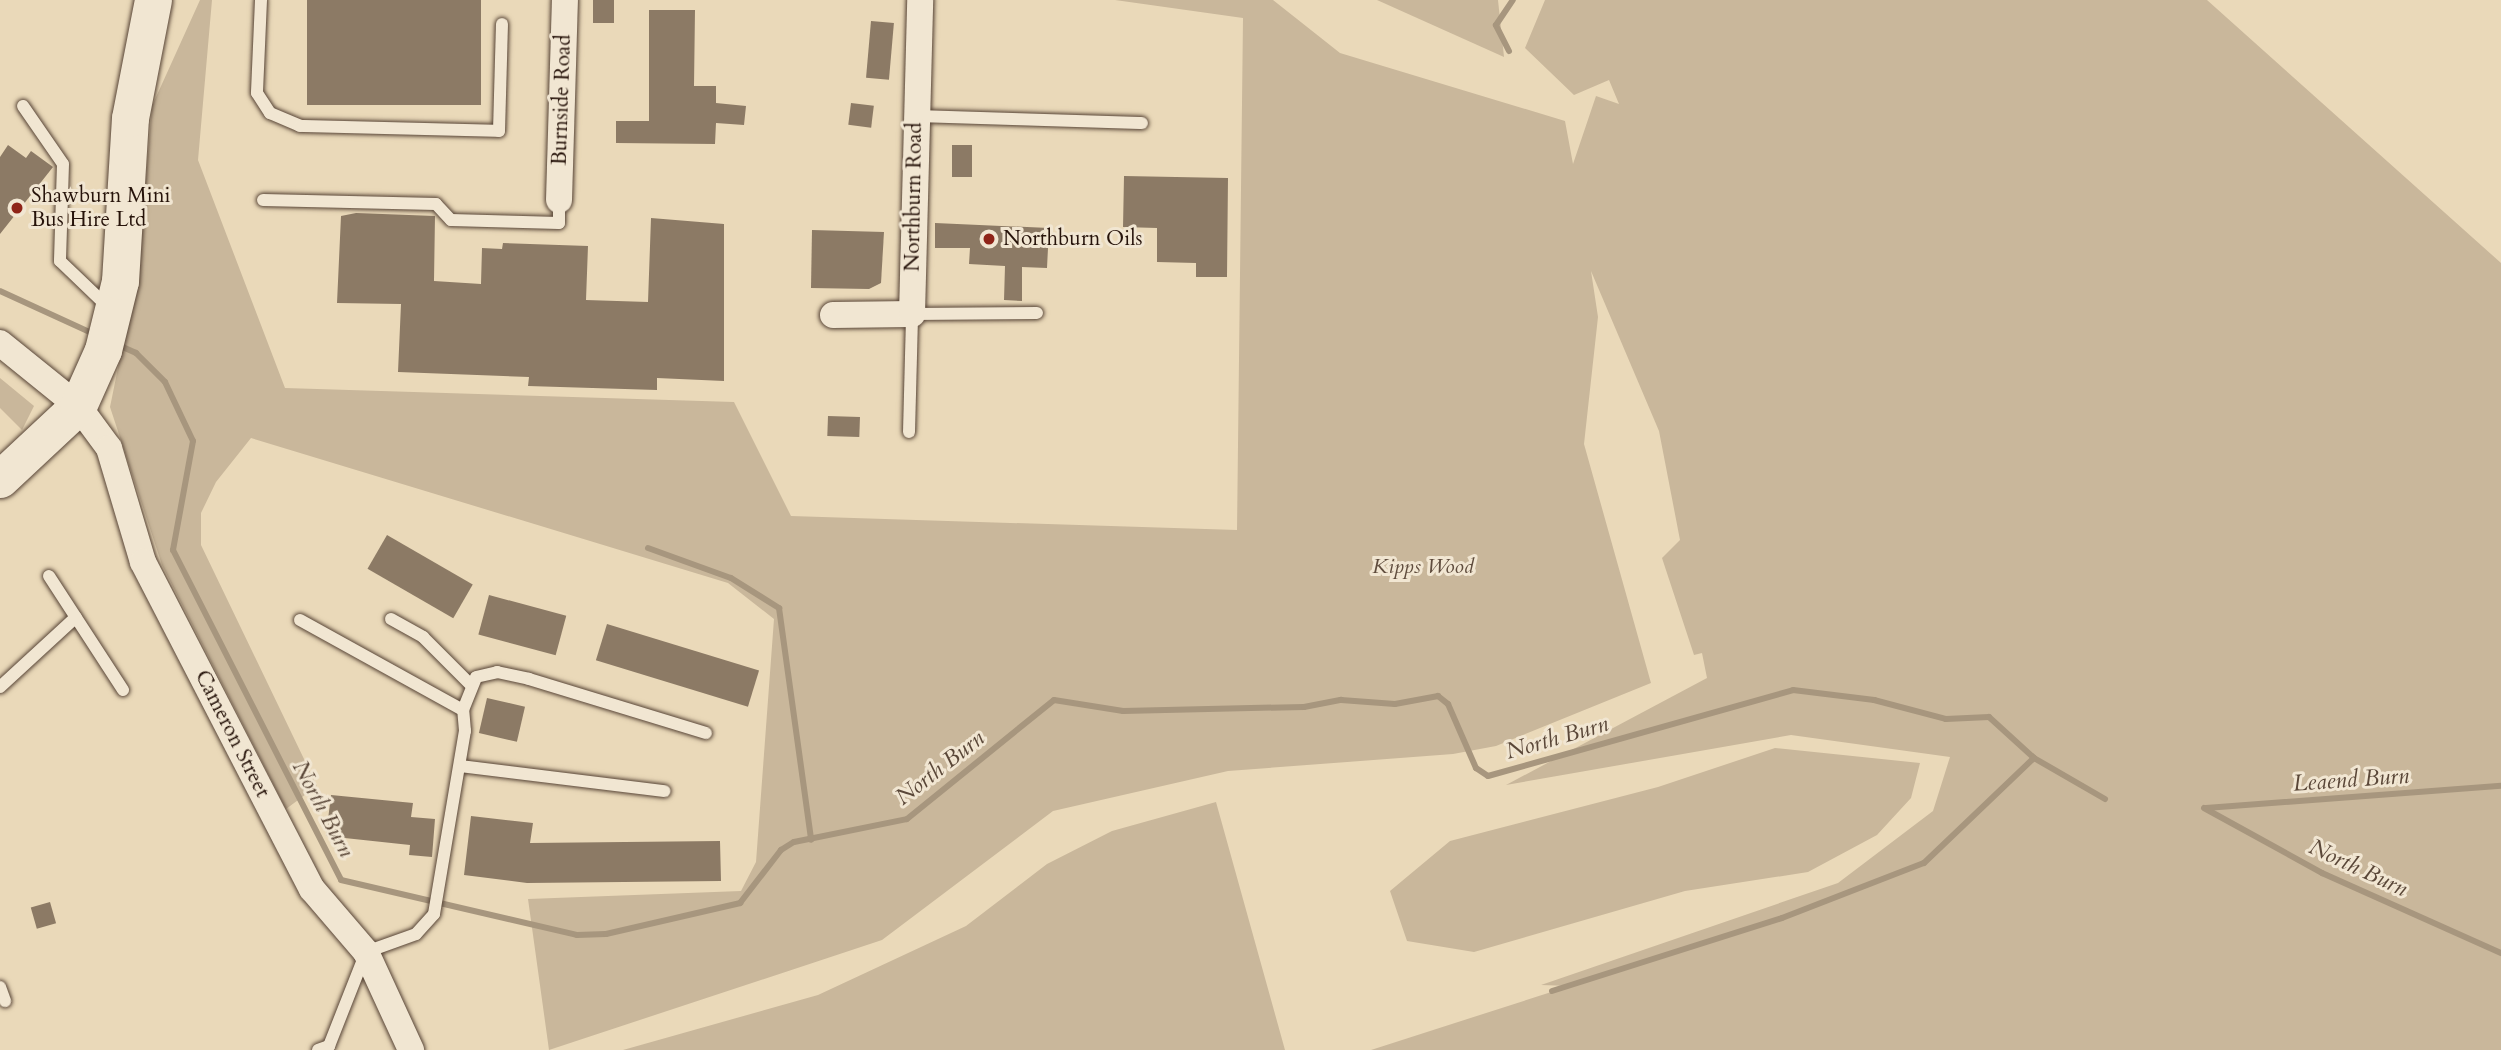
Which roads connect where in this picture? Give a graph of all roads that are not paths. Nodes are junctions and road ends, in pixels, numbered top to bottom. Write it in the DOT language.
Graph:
graph roads {
  1 [pos="153,0"];
  2 [pos="261,0"];
  3 [pos="565,0"];
  4 [pos="920,0"];
  5 [pos="502,24"];
  6 [pos="23,106"];
  7 [pos="915,116"];
  8 [pos="1142,123"];
  9 [pos="262,200"];
  10 [pos="559,200"];
  11 [pos="1037,313"];
  12 [pos="912,314"];
  13 [pos="833,315"];
  14 [pos="109,330"];
  15 [pos="0,343"];
  16 [pos="78,406"];
  17 [pos="909,432"];
  18 [pos="0,479"];
  19 [pos="49,576"];
  20 [pos="76,617"];
  21 [pos="391,619"];
  22 [pos="300,620"];
  23 [pos="470,684"];
  24 [pos="0,687"];
  25 [pos="123,690"];
  26 [pos="463,710"];
  27 [pos="706,733"];
  28 [pos="460,766"];
  29 [pos="664,791"];
  30 [pos="366,952"];
  31 [pos="0,987"];
  32 [pos="5,1000"];
  33 [pos="318,1050"];
  34 [pos="411,1050"];
  1 -- 14 [label="main road"];
  2 -- 5 [label="lane"];
  3 -- 10 [label="street, Burnside Road"];
  4 -- 7 [label="street, Northburn Road"];
  6 -- 14 [label="lane"];
  7 -- 8 [label="lane"];
  7 -- 12 [label="street, Northburn Road"];
  9 -- 10 [label="lane"];
  11 -- 12 [label="lane"];
  12 -- 13 [label="street"];
  12 -- 17 [label="lane"];
  14 -- 16 [label="main road"];
  15 -- 16 [label="street, Cameron Street"];
  16 -- 18 [label="main road"];
  16 -- 30 [label="street, Cameron Street"];
  19 -- 20 [label="lane"];
  20 -- 24 [label="lane"];
  20 -- 25 [label="lane"];
  21 -- 23 [label="lane"];
  22 -- 26 [label="lane"];
  23 -- 26 [label="lane"];
  23 -- 27 [label="lane"];
  26 -- 28 [label="lane"];
  28 -- 29 [label="lane"];
  28 -- 30 [label="lane"];
  30 -- 33 [label="lane"];
  30 -- 34 [label="street, Cameron Street"];
  31 -- 32 [label="lane"];
}
